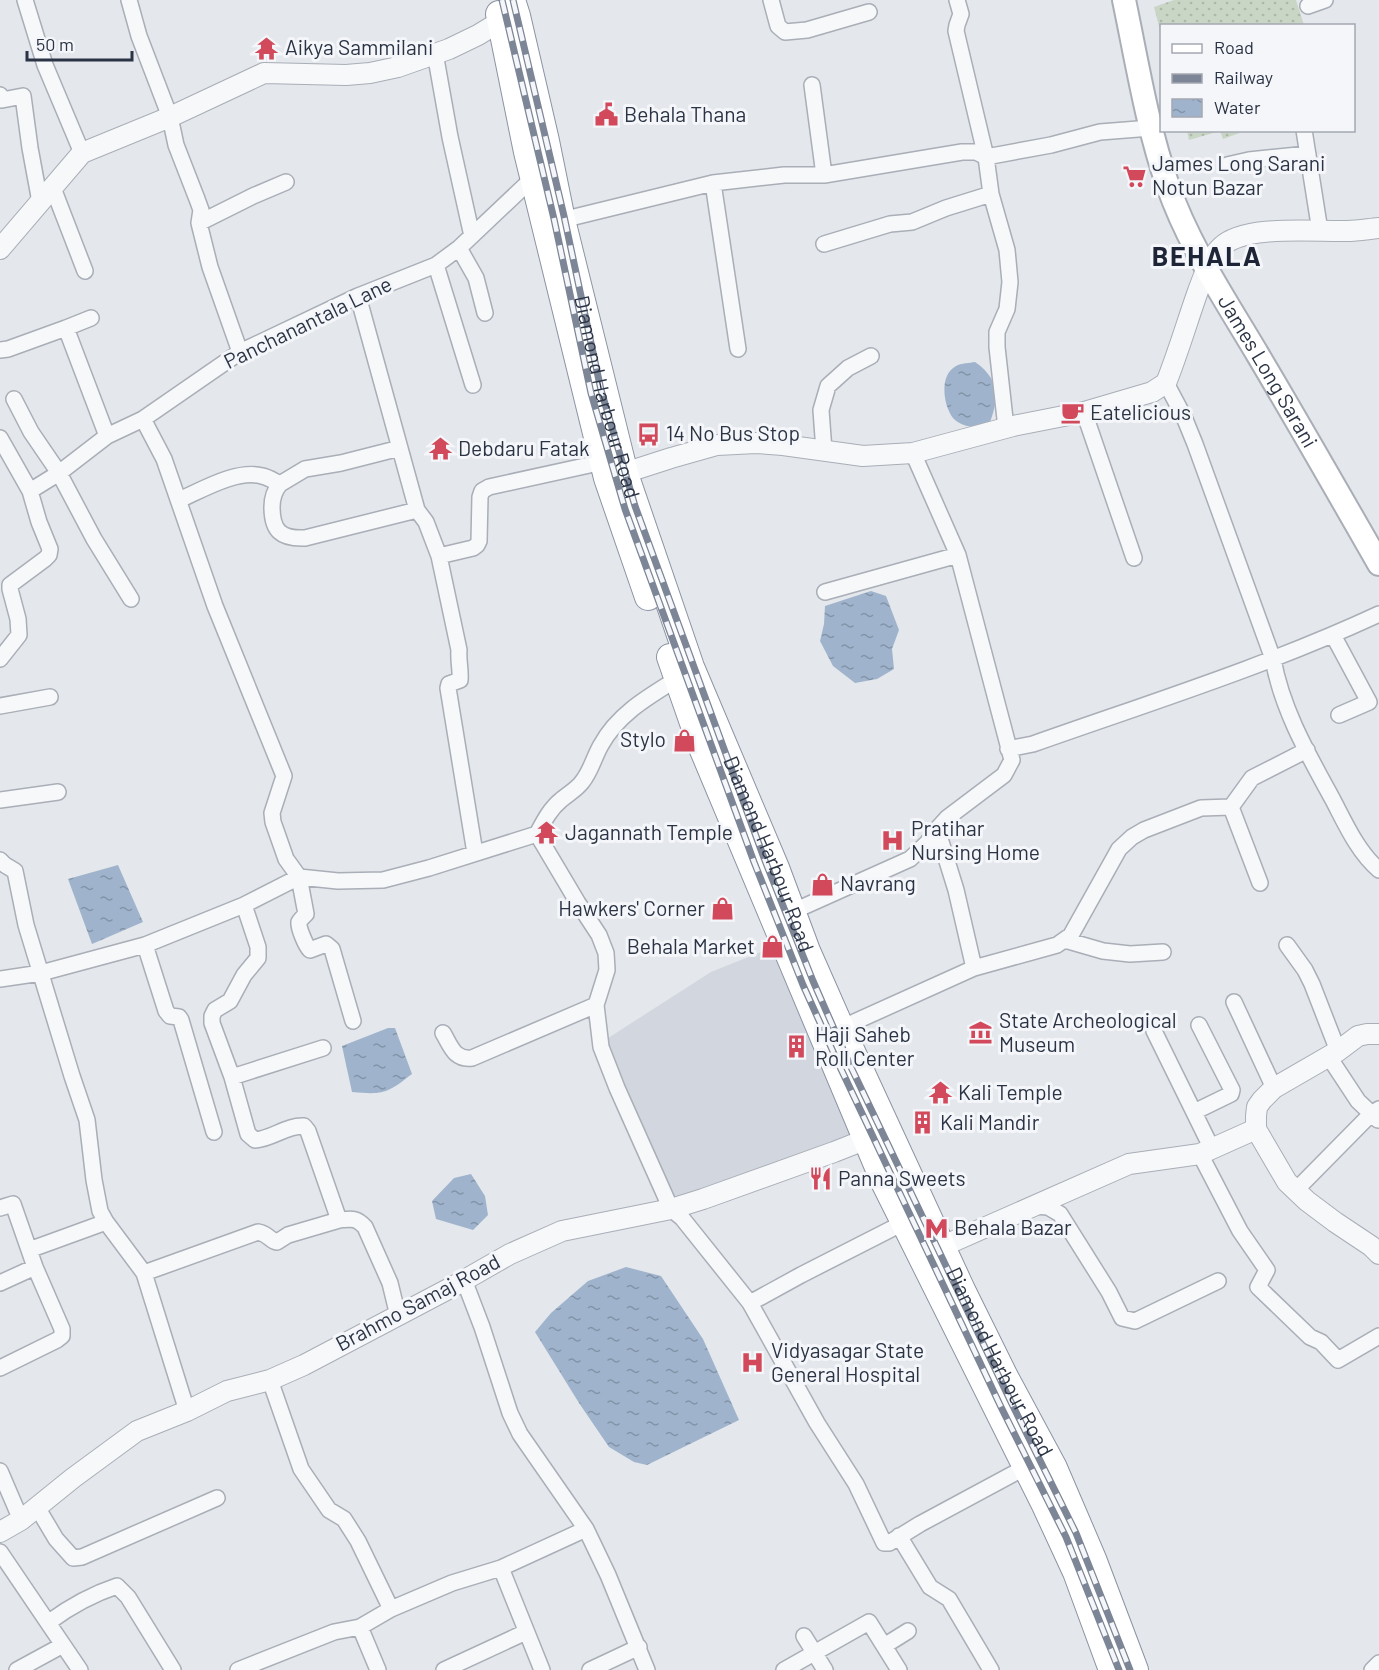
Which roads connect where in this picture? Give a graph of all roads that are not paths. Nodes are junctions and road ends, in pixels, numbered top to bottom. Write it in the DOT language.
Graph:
graph roads {
  1 [pos="25,0"];
  2 [pos="129,0"];
  3 [pos="771,0"];
  4 [pos="957,0"];
  5 [pos="1124,0"];
  6 [pos="1325,0"];
  7 [pos="1308,6"];
  8 [pos="506,9"];
  9 [pos="869,12"];
  10 [pos="435,53"];
  11 [pos="812,85"];
  12 [pos="0,95"];
  13 [pos="170,117"];
  14 [pos="1151,128"];
  15 [pos="1304,132"];
  16 [pos="82,153"];
  17 [pos="1308,154"];
  18 [pos="986,157"];
  19 [pos="1227,165"];
  20 [pos="824,175"];
  21 [pos="534,177"];
  22 [pos="286,182"];
  23 [pos="713,183"];
  24 [pos="991,194"];
  25 [pos="47,195"];
  26 [pos="562,220"];
  27 [pos="200,223"];
  28 [pos="1379,228"];
  29 [pos="1320,231"];
  30 [pos="472,236"];
  31 [pos="824,244"];
  32 [pos="459,248"];
  33 [pos="0,249"];
  34 [pos="436,265"];
  35 [pos="1207,268"];
  36 [pos="85,271"];
  37 [pos="358,296"];
  38 [pos="484,313"];
  39 [pos="91,318"];
  40 [pos="66,328"];
  41 [pos="738,349"];
  42 [pos="0,350"];
  43 [pos="240,352"];
  44 [pos="872,356"];
  45 [pos="1166,383"];
  46 [pos="472,385"];
  47 [pos="14,399"];
  48 [pos="1084,412"];
  49 [pos="143,419"];
  50 [pos="1006,428"];
  51 [pos="107,436"];
  52 [pos="0,438"];
  53 [pos="400,448"];
  54 [pos="824,451"];
  55 [pos="913,453"];
  56 [pos="611,471"];
  57 [pos="59,473"];
  58 [pos="280,484"];
  59 [pos="30,491"];
  60 [pos="179,500"];
  61 [pos="417,510"];
  62 [pos="958,555"];
  63 [pos="439,556"];
  64 [pos="1134,558"];
  65 [pos="1379,564"];
  66 [pos="825,592"];
  67 [pos="131,599"];
  68 [pos="1379,614"];
  69 [pos="1333,635"];
  70 [pos="1,656"];
  71 [pos="1273,659"];
  72 [pos="678,679"];
  73 [pos="50,697"];
  74 [pos="1374,699"];
  75 [pos="0,706"];
  76 [pos="1339,715"];
  77 [pos="1008,749"];
  78 [pos="1307,750"];
  79 [pos="58,792"];
  80 [pos="0,800"];
  81 [pos="1231,807"];
  82 [pos="937,829"];
  83 [pos="537,834"];
  84 [pos="475,854"];
  85 [pos="0,860"];
  86 [pos="1379,870"];
  87 [pos="299,877"];
  88 [pos="1260,883"];
  89 [pos="244,905"];
  90 [pos="783,916"];
  91 [pos="1065,940"];
  92 [pos="145,945"];
  93 [pos="1287,945"];
  94 [pos="1163,952"];
  95 [pos="974,968"];
  96 [pos="41,973"];
  97 [pos="0,979"];
  98 [pos="1234,1002"];
  99 [pos="596,1005"];
  100 [pos="353,1021"];
  101 [pos="1199,1025"];
  102 [pos="841,1028"];
  103 [pos="1154,1031"];
  104 [pos="443,1033"];
  105 [pos="1379,1034"];
  106 [pos="323,1048"];
  107 [pos="1333,1054"];
  108 [pos="232,1077"];
  109 [pos="1274,1089"];
  110 [pos="1194,1112"];
  111 [pos="1376,1115"];
  112 [pos="1256,1129"];
  113 [pos="214,1132"];
  114 [pos="867,1138"];
  115 [pos="1206,1152"];
  116 [pos="1296,1190"];
  117 [pos="1033,1206"];
  118 [pos="0,1208"];
  119 [pos="671,1209"];
  120 [pos="339,1220"];
  121 [pos="106,1222"];
  122 [pos="903,1223"];
  123 [pos="943,1246"];
  124 [pos="29,1250"];
  125 [pos="1379,1254"];
  126 [pos="35,1267"];
  127 [pos="144,1273"];
  128 [pos="464,1280"];
  129 [pos="1218,1281"];
  130 [pos="0,1283"];
  131 [pos="750,1303"];
  132 [pos="398,1316"];
  133 [pos="1379,1336"];
  134 [pos="0,1368"];
  135 [pos="270,1380"];
  136 [pos="187,1411"];
  137 [pos="1036,1459"];
  138 [pos="0,1471"];
  139 [pos="217,1498"];
  140 [pos="37,1507"];
  141 [pos="21,1520"];
  142 [pos="586,1529"];
  143 [pos="0,1532"];
  144 [pos="899,1536"];
  145 [pos="0,1552"];
  146 [pos="501,1568"];
  147 [pos="391,1609"];
  148 [pos="49,1622"];
  149 [pos="360,1627"];
  150 [pos="908,1631"];
  151 [pos="526,1632"];
  152 [pos="804,1636"];
  153 [pos="63,1645"];
  154 [pos="884,1646"];
  155 [pos="639,1647"];
  156 [pos="814,1653"];
  157 [pos="1379,1663"];
  158 [pos="17,1670"];
  159 [pos="80,1670"];
  160 [pos="173,1670"];
  161 [pos="238,1670"];
  162 [pos="378,1670"];
  163 [pos="444,1670"];
  164 [pos="542,1670"];
  165 [pos="590,1670"];
  166 [pos="647,1670"];
  167 [pos="784,1670"];
  168 [pos="825,1670"];
  169 [pos="899,1670"];
  170 [pos="991,1670"];
  171 [pos="1112,1670"];
  172 [pos="1136,1670"];
  173 [pos="1372,1670"];
  1 -- 16 [label="street"];
  2 -- 13 [label="street"];
  3 -- 9 [label="street"];
  4 -- 18 [label="street"];
  5 -- 14 [label="main road, James Long Sarani"];
  6 -- 7 [label="street"];
  8 -- 10 [label="street"];
  8 -- 21 [label="highway, Diamond Harbour Road"];
  8 -- 26 [label="highway, Diamond Harbour Road"];
  10 -- 13 [label="street"];
  10 -- 30 [label="street"];
  11 -- 20 [label="street"];
  12 -- 25 [label="street"];
  13 -- 16 [label="street"];
  13 -- 27 [label="street"];
  14 -- 18 [label="street"];
  14 -- 35 [label="main road, James Long Sarani"];
  15 -- 17 [label="street"];
  16 -- 25 [label="street"];
  17 -- 19 [label="street"];
  17 -- 29 [label="street"];
  18 -- 20 [label="street"];
  18 -- 24 [label="street"];
  20 -- 23 [label="street"];
  21 -- 30 [label="street, Panchanantala Lane"];
  21 -- 56 [label="highway, Diamond Harbour Road"];
  22 -- 27 [label="street"];
  23 -- 26 [label="street"];
  23 -- 41 [label="street"];
  24 -- 31 [label="street"];
  24 -- 50 [label="street"];
  25 -- 33 [label="street"];
  25 -- 36 [label="street"];
  26 -- 56 [label="highway, Diamond Harbour Road"];
  27 -- 43 [label="street"];
  28 -- 29 [label="street"];
  29 -- 35 [label="street"];
  30 -- 32 [label="street, Panchanantala Lane"];
  32 -- 34 [label="street, Panchanantala Lane"];
  32 -- 38 [label="street"];
  34 -- 37 [label="street, Panchanantala Lane"];
  34 -- 46 [label="street"];
  35 -- 45 [label="street"];
  35 -- 65 [label="main road, James Long Sarani"];
  37 -- 43 [label="street, Panchanantala Lane"];
  37 -- 53 [label="street"];
  39 -- 40 [label="street"];
  40 -- 42 [label="street"];
  40 -- 51 [label="street"];
  43 -- 49 [label="street, Panchanantala Lane"];
  44 -- 54 [label="street"];
  45 -- 48 [label="street"];
  45 -- 71 [label="street"];
  47 -- 57 [label="street"];
  48 -- 50 [label="street"];
  48 -- 64 [label="street"];
  49 -- 51 [label="street, Panchanantala Lane"];
  49 -- 60 [label="street"];
  50 -- 55 [label="street"];
  51 -- 57 [label="street, Panchanantala Lane"];
  52 -- 59 [label="street"];
  53 -- 58 [label="street"];
  53 -- 61 [label="street"];
  54 -- 55 [label="street"];
  54 -- 56 [label="street"];
  55 -- 62 [label="street"];
  56 -- 63 [label="street"];
  56 -- 72 [label="highway, Diamond Harbour Road"];
  56 -- 90 [label="highway, Diamond Harbour Road"];
  57 -- 59 [label="street, Panchanantala Lane"];
  57 -- 67 [label="street"];
  58 -- 60 [label="street"];
  58 -- 61 [label="street"];
  59 -- 70 [label="street"];
  60 -- 87 [label="street"];
  61 -- 63 [label="street"];
  62 -- 66 [label="street"];
  62 -- 77 [label="street"];
  63 -- 84 [label="street"];
  68 -- 69 [label="street"];
  69 -- 71 [label="street"];
  69 -- 74 [label="street"];
  71 -- 77 [label="street"];
  71 -- 78 [label="street"];
  72 -- 83 [label="street"];
  72 -- 90 [label="highway, Diamond Harbour Road"];
  73 -- 75 [label="street"];
  74 -- 76 [label="street"];
  77 -- 82 [label="street"];
  78 -- 81 [label="street"];
  78 -- 86 [label="street"];
  79 -- 80 [label="street"];
  81 -- 88 [label="street"];
  81 -- 91 [label="street"];
  82 -- 90 [label="street"];
  82 -- 95 [label="street"];
  83 -- 84 [label="street"];
  83 -- 99 [label="street"];
  84 -- 87 [label="street"];
  85 -- 96 [label="street"];
  87 -- 89 [label="street"];
  87 -- 100 [label="street"];
  89 -- 92 [label="street"];
  89 -- 108 [label="street"];
  90 -- 102 [label="highway, Diamond Harbour Road"];
  90 -- 114 [label="highway, Diamond Harbour Road"];
  91 -- 94 [label="street"];
  91 -- 95 [label="street"];
  92 -- 96 [label="street"];
  92 -- 113 [label="street"];
  93 -- 107 [label="street"];
  95 -- 102 [label="street"];
  96 -- 97 [label="street"];
  96 -- 121 [label="street"];
  98 -- 109 [label="street"];
  99 -- 104 [label="street"];
  99 -- 119 [label="street"];
  101 -- 110 [label="street"];
  102 -- 123 [label="highway, Diamond Harbour Road"];
  103 -- 110 [label="street"];
  105 -- 107 [label="street"];
  106 -- 108 [label="street"];
  107 -- 109 [label="street"];
  107 -- 111 [label="street"];
  108 -- 120 [label="street"];
  109 -- 112 [label="street"];
  110 -- 115 [label="street"];
  111 -- 116 [label="street"];
  112 -- 115 [label="street"];
  112 -- 116 [label="street"];
  114 -- 119 [label="street, Brahmo Samaj Road"];
  114 -- 122 [label="highway, Diamond Harbour Road"];
  115 -- 117 [label="street"];
  115 -- 133 [label="street"];
  116 -- 125 [label="street"];
  117 -- 123 [label="street"];
  117 -- 129 [label="street"];
  118 -- 124 [label="street"];
  119 -- 128 [label="street, Brahmo Samaj Road"];
  119 -- 131 [label="street"];
  120 -- 127 [label="street"];
  120 -- 132 [label="street"];
  121 -- 124 [label="street"];
  121 -- 127 [label="street"];
  122 -- 131 [label="street"];
  122 -- 137 [label="highway, Diamond Harbour Road"];
  123 -- 137 [label="highway, Diamond Harbour Road"];
  124 -- 126 [label="street"];
  126 -- 130 [label="street"];
  126 -- 134 [label="street"];
  127 -- 136 [label="street"];
  128 -- 132 [label="street, Brahmo Samaj Road"];
  128 -- 142 [label="street"];
  131 -- 144 [label="street"];
  132 -- 135 [label="street, Brahmo Samaj Road"];
  135 -- 136 [label="street, Brahmo Samaj Road"];
  135 -- 147 [label="street"];
  136 -- 140 [label="street, Brahmo Samaj Road"];
  137 -- 144 [label="street"];
  137 -- 171 [label="highway, Diamond Harbour Road"];
  137 -- 172 [label="highway, Diamond Harbour Road"];
  138 -- 141 [label="street"];
  139 -- 140 [label="street"];
  140 -- 141 [label="street, Brahmo Samaj Road"];
  141 -- 143 [label="street, Brahmo Samaj Road"];
  142 -- 146 [label="street"];
  142 -- 155 [label="street"];
  144 -- 170 [label="street"];
  145 -- 148 [label="street"];
  146 -- 147 [label="street"];
  146 -- 151 [label="street"];
  147 -- 149 [label="street"];
  148 -- 153 [label="street"];
  148 -- 160 [label="street"];
  149 -- 161 [label="street"];
  149 -- 162 [label="street"];
  150 -- 154 [label="street"];
  151 -- 163 [label="street"];
  151 -- 164 [label="street"];
  152 -- 156 [label="street"];
  153 -- 158 [label="street"];
  153 -- 159 [label="street"];
  154 -- 156 [label="street"];
  154 -- 169 [label="street"];
  155 -- 165 [label="street"];
  155 -- 166 [label="street"];
  156 -- 167 [label="street"];
  156 -- 168 [label="street"];
  157 -- 173 [label="street"];
}
